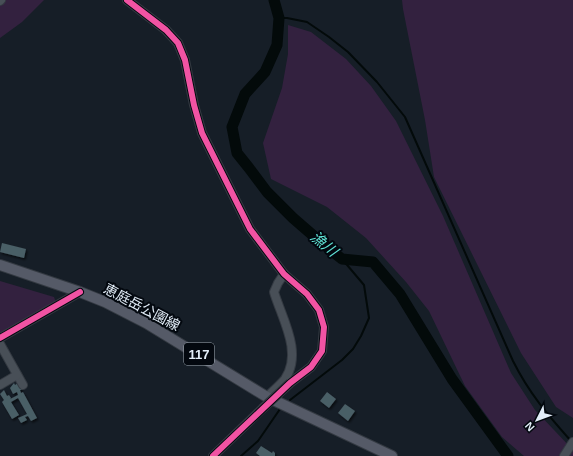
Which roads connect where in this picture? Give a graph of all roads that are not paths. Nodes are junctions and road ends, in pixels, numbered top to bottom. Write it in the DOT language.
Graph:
graph roads {
  1 [pos="126,0"];
  2 [pos="0,265"];
  3 [pos="284,274"];
  4 [pos="80,292"];
  5 [pos="0,338"];
  6 [pos="0,344"];
  7 [pos="17,375"];
  8 [pos="0,385"];
  9 [pos="23,385"];
  10 [pos="267,397"];
  11 [pos="573,442"];
  12 [pos="213,456"];
  13 [pos="392,456"];
  14 [pos="564,456"];
  1 -- 3 [label="street"];
  2 -- 4 [label="main road, 恵庭岳公園線 / 117"];
  3 -- 10 [label="street"];
  3 -- 12 [label="street, bridge"];
  4 -- 5 [label="street"];
  4 -- 10 [label="main road, 恵庭岳公園線 / 117"];
  6 -- 7 [label="street"];
  7 -- 8 [label="street"];
  7 -- 9 [label="street"];
  10 -- 13 [label="main road, 恵庭岳公園線 / 117"];
  11 -- 14 [label="street"];
}
